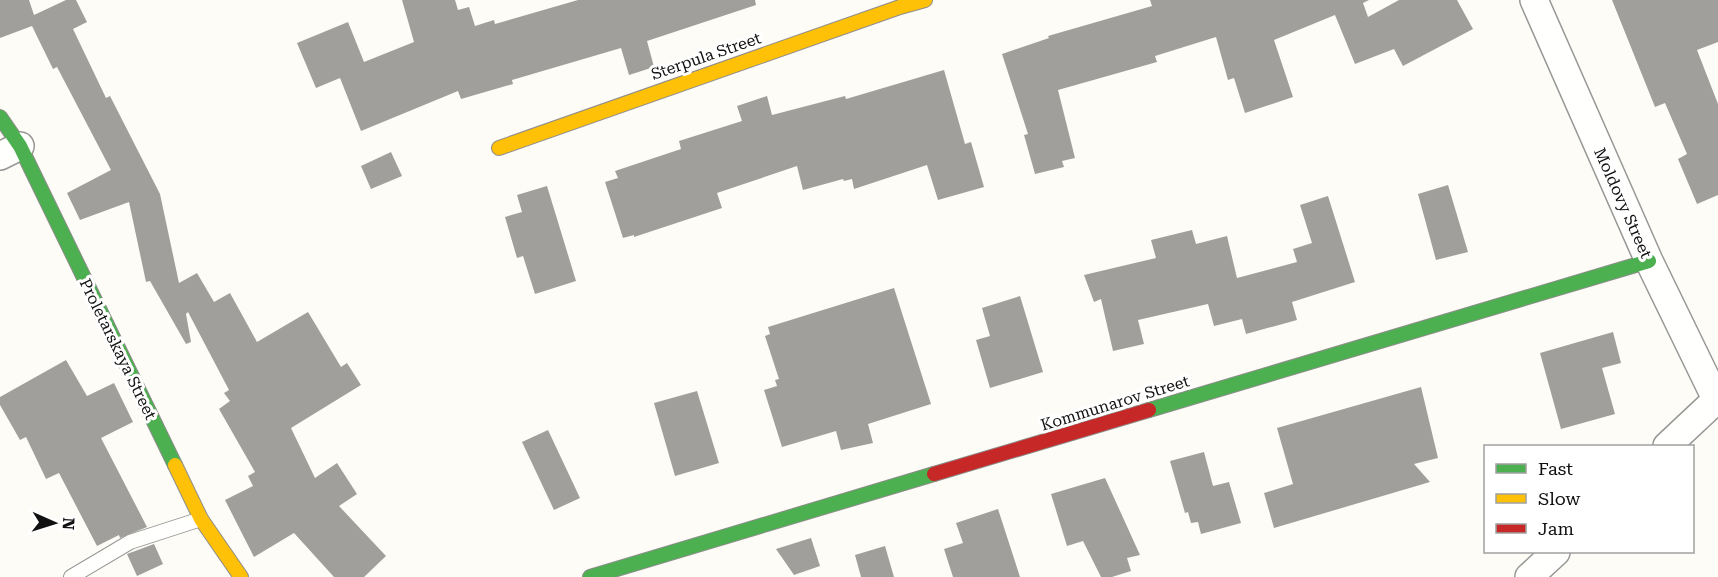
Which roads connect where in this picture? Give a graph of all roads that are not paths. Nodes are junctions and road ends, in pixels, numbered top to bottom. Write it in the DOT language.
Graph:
graph roads {
  1 [pos="925,0"];
  2 [pos="1534,0"];
  3 [pos="0,117"];
  4 [pos="499,148"];
  5 [pos="10,151"];
  6 [pos="1649,261"];
  7 [pos="1717,402"];
  8 [pos="1669,445"];
  9 [pos="201,519"];
  10 [pos="1555,553"];
  11 [pos="71,577"];
  12 [pos="242,577"];
  13 [pos="590,577"];
  14 [pos="1529,577"];
  1 -- 4 [label="street, Sterpula Street"];
  2 -- 6 [label="street, Moldovy Street"];
  3 -- 5 [label="street, Proletarskaya Street"];
  5 -- 9 [label="street, Proletarskaya Street"];
  6 -- 7 [label="street, Moldovy Street"];
  6 -- 13 [label="street, Kommunarov Street"];
  7 -- 8 [label="street"];
  9 -- 11 [label="lane"];
  9 -- 12 [label="street, Proletarskaya Street"];
  10 -- 14 [label="street"];
}
